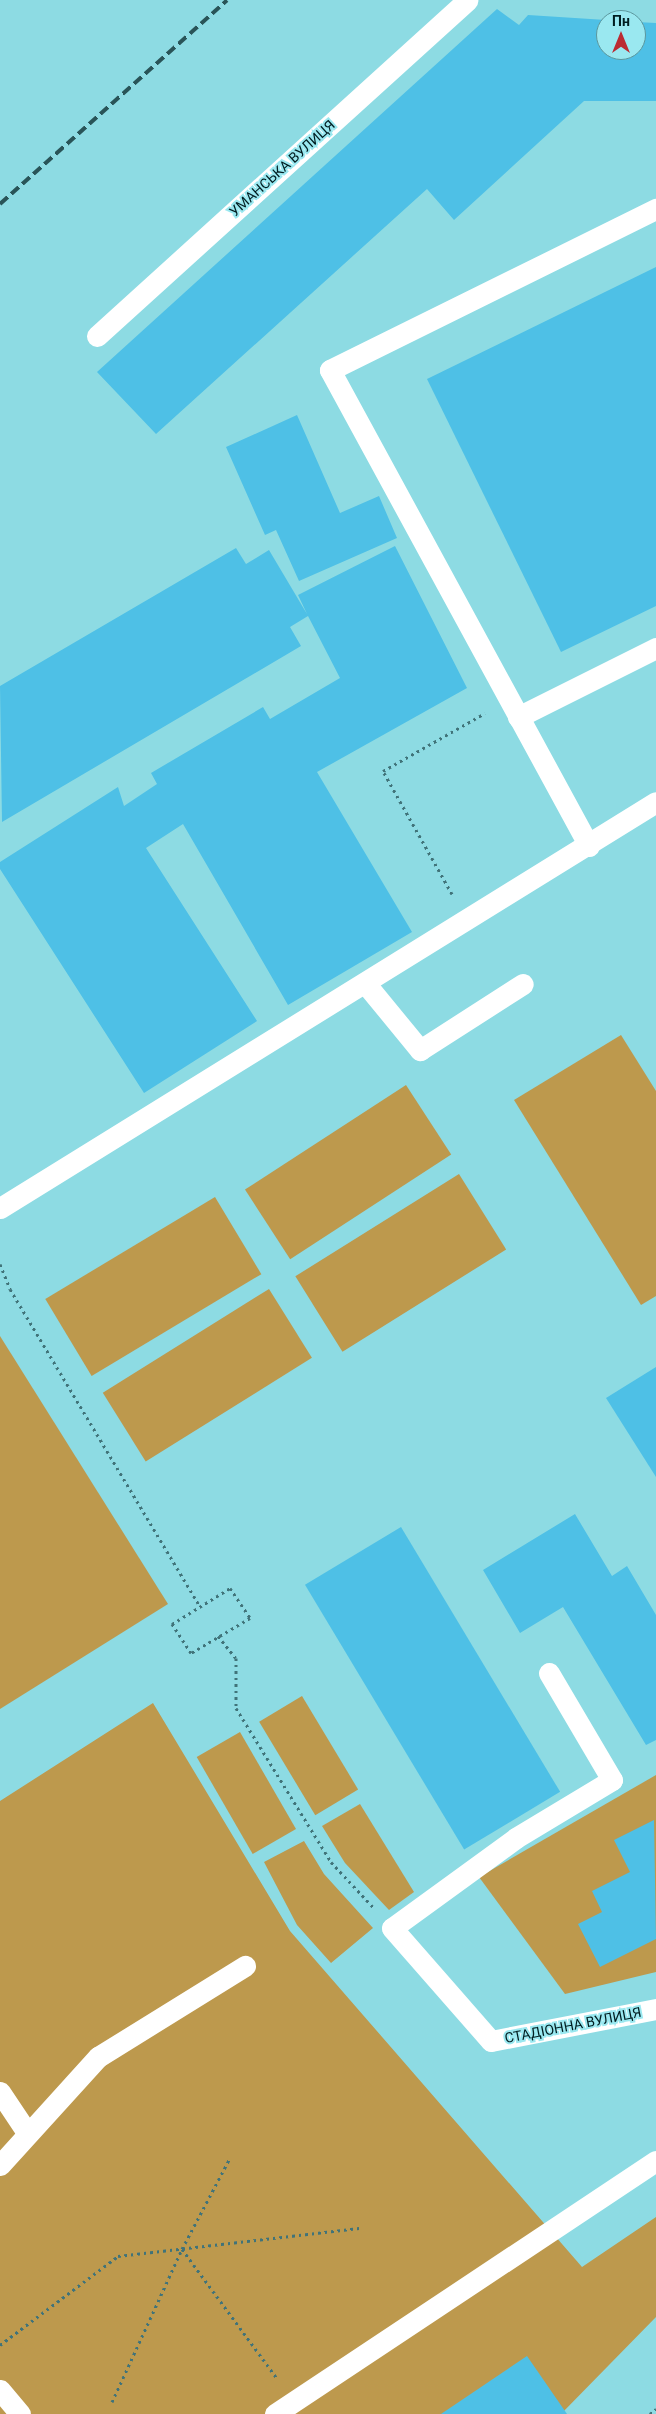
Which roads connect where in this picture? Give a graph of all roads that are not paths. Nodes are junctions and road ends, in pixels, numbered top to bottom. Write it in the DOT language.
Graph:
graph roads {
  1 [pos="467,0"];
  2 [pos="656,209"];
  3 [pos="97,336"];
  4 [pos="656,648"];
  5 [pos="514,708"];
  6 [pos="656,802"];
  7 [pos="589,846"];
  8 [pos="365,983"];
  9 [pos="523,984"];
  10 [pos="0,1208"];
  11 [pos="549,1673"];
  12 [pos="245,1966"];
  13 [pos="656,2009"];
  14 [pos="0,2092"];
  15 [pos="28,2134"];
  16 [pos="656,2161"];
  17 [pos="0,2165"];
  18 [pos="0,2390"];
  19 [pos="20,2414"];
  20 [pos="275,2414"];
  1 -- 3 [label="lane, УМАНСЬКА ВУЛИЦЯ"];
  2 -- 5 [label="lane"];
  4 -- 5 [label="lane"];
  5 -- 7 [label="lane"];
  6 -- 7 [label="lane"];
  7 -- 8 [label="lane"];
  8 -- 9 [label="lane"];
  8 -- 10 [label="lane"];
  11 -- 13 [label="lane, СТАДІОННА ВУЛИЦЯ"];
  12 -- 15 [label="lane"];
  14 -- 15 [label="lane"];
  15 -- 17 [label="lane"];
  16 -- 20 [label="lane"];
  18 -- 19 [label="lane"];
}
